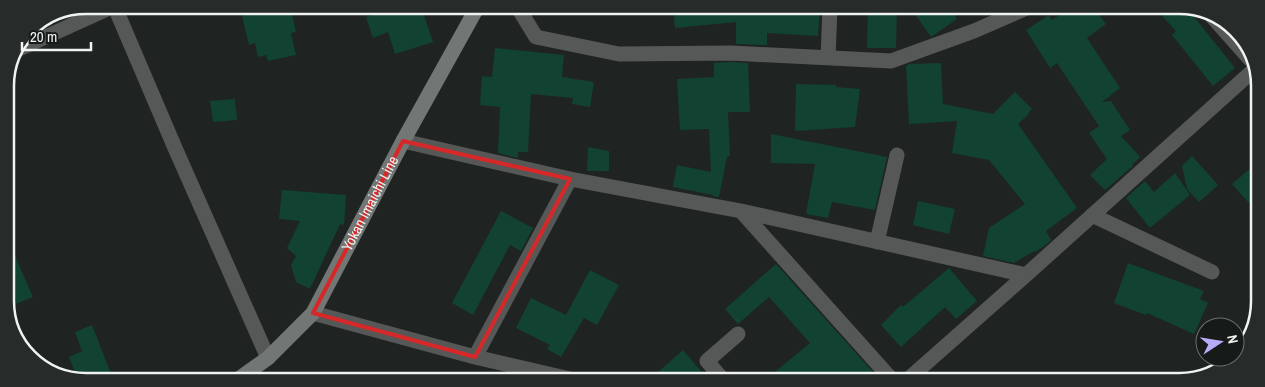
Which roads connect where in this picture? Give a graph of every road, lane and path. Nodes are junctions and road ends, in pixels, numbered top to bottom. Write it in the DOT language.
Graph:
graph roads {
  1 [pos="96,14"];
  2 [pos="119,14"];
  3 [pos="474,14"];
  4 [pos="522,14"];
  5 [pos="830,14"];
  6 [pos="1014,14"];
  7 [pos="1224,30"];
  8 [pos="26,46"];
  9 [pos="1242,50"];
  10 [pos="828,58"];
  11 [pos="1250,73"];
  12 [pos="403,141"];
  13 [pos="897,155"];
  14 [pos="570,179"];
  15 [pos="740,211"];
  16 [pos="1092,214"];
  17 [pos="877,242"];
  18 [pos="1212,272"];
  19 [pos="1026,275"];
  20 [pos="313,313"];
  21 [pos="738,334"];
  22 [pos="268,358"];
  23 [pos="475,358"];
  24 [pos="247,373"];
  25 [pos="543,373"];
  26 [pos="717,373"];
  27 [pos="886,373"];
  28 [pos="915,373"];
  1 -- 8 [label="street"];
  2 -- 22 [label="street"];
  3 -- 12 [label="main road, Yokan Imaichi Line"];
  4 -- 10 [label="street"];
  5 -- 10 [label="street"];
  6 -- 10 [label="street"];
  7 -- 9 [label="street"];
  11 -- 16 [label="street"];
  12 -- 14 [label="street"];
  12 -- 20 [label="main road, Yokan Imaichi Line"];
  13 -- 17 [label="street"];
  14 -- 15 [label="street"];
  14 -- 23 [label="street"];
  15 -- 17 [label="street"];
  15 -- 27 [label="street"];
  16 -- 18 [label="street"];
  16 -- 19 [label="street"];
  17 -- 19 [label="street"];
  19 -- 28 [label="street"];
  20 -- 22 [label="main road, Yokan Imaichi Line"];
  20 -- 23 [label="street"];
  21 -- 26 [label="street"];
  22 -- 24 [label="main road, Yokan Imaichi Line"];
  23 -- 25 [label="street"];
}
